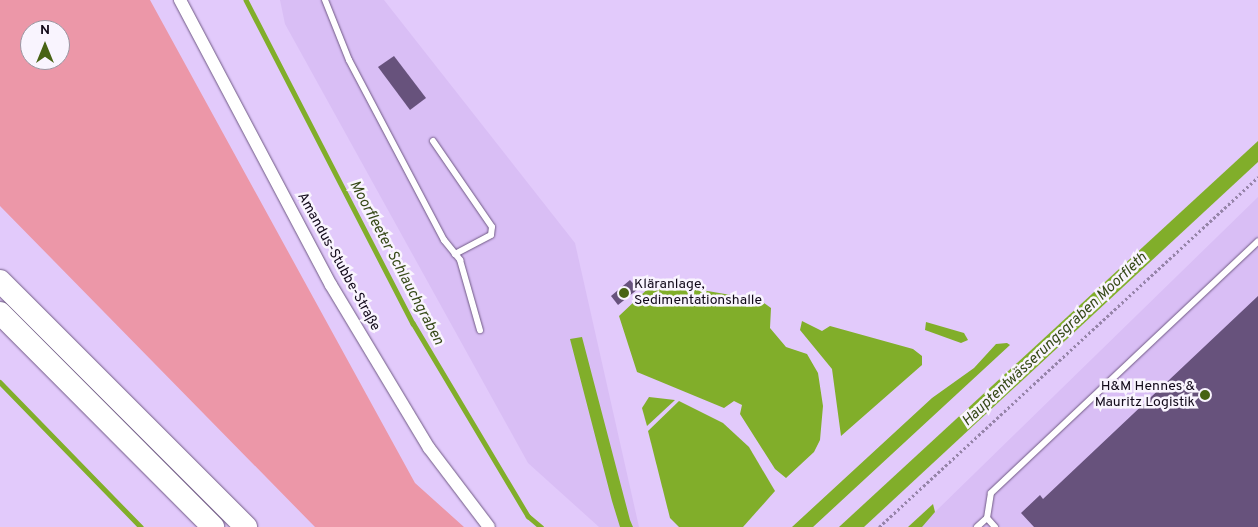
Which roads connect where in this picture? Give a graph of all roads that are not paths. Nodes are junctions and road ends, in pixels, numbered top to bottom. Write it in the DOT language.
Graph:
graph roads {
  1 [pos="180,0"];
  2 [pos="325,0"];
  3 [pos="433,141"];
  4 [pos="1258,241"];
  5 [pos="455,254"];
  6 [pos="0,280"];
  7 [pos="0,313"];
  8 [pos="480,330"];
  9 [pos="987,518"];
  10 [pos="213,527"];
  11 [pos="246,527"];
  12 [pos="489,527"];
  13 [pos="976,527"];
  14 [pos="995,527"];
  1 -- 12 [label="street, Amandus-Stubbe-Straße"];
  2 -- 5 [label="lane"];
  3 -- 5 [label="lane"];
  4 -- 9 [label="lane"];
  5 -- 8 [label="lane"];
  6 -- 11 [label="highway"];
  7 -- 10 [label="highway"];
  9 -- 13 [label="lane"];
  9 -- 14 [label="lane"];
}
